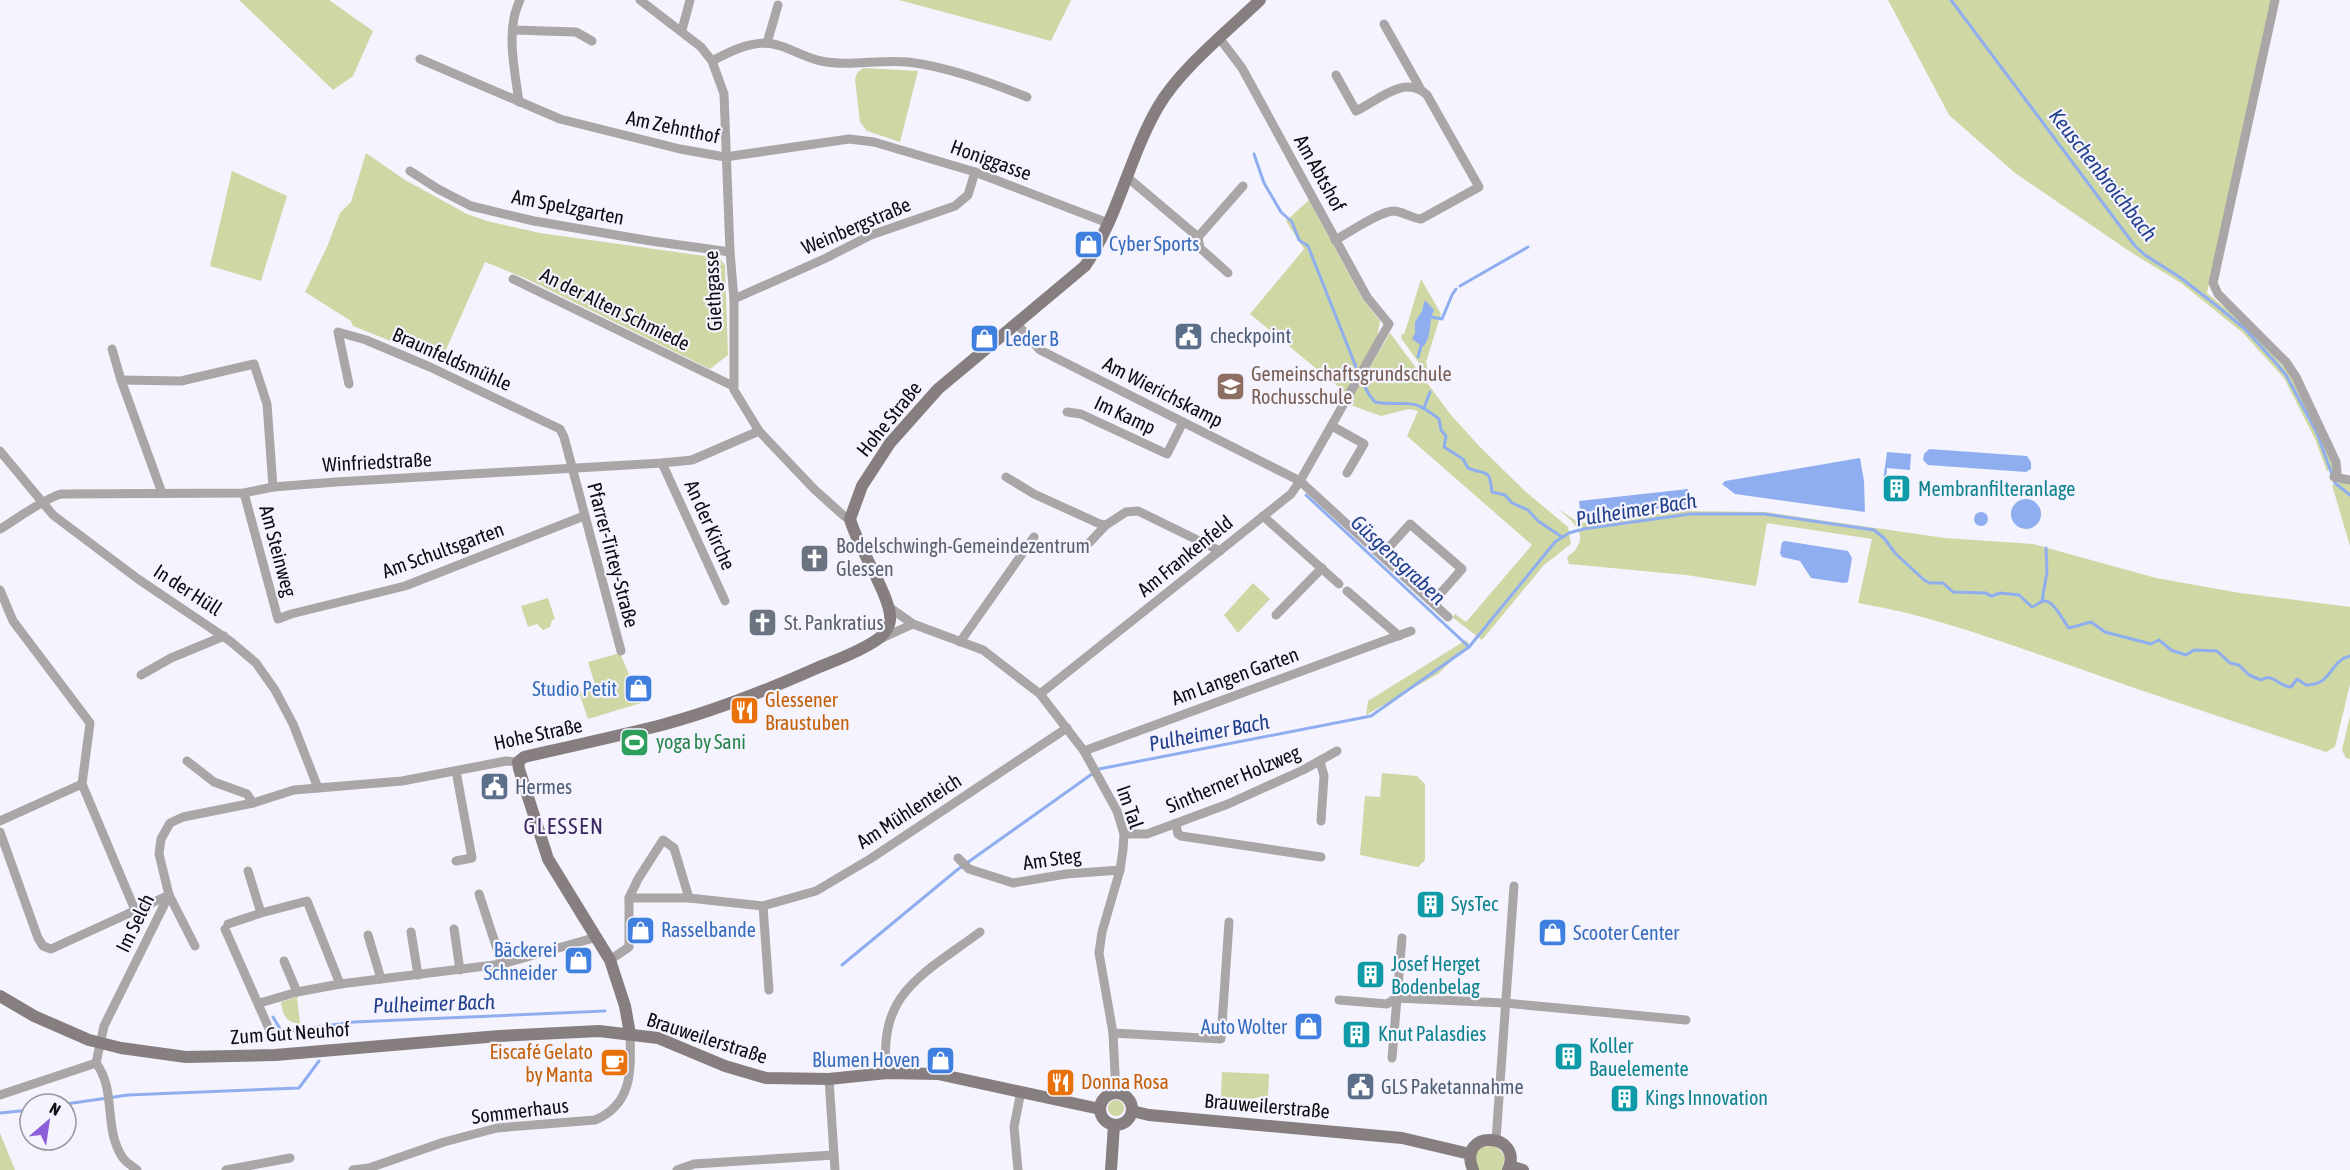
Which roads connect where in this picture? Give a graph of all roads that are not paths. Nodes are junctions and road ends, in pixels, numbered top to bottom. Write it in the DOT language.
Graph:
graph roads {
  1 [pos="640,0"];
  2 [pos="690,0"];
  3 [pos="1260,0"];
  4 [pos="2275,0"];
  5 [pos="515,2"];
  6 [pos="778,5"];
  7 [pos="1384,24"];
  8 [pos="513,30"];
  9 [pos="682,30"];
  10 [pos="1220,39"];
  11 [pos="592,41"];
  12 [pos="768,43"];
  13 [pos="420,59"];
  14 [pos="712,61"];
  15 [pos="1336,75"];
  16 [pos="1420,88"];
  17 [pos="1027,97"];
  18 [pos="519,102"];
  19 [pos="859,139"];
  20 [pos="725,157"];
  21 [pos="410,171"];
  22 [pos="975,172"];
  23 [pos="1127,177"];
  24 [pos="1243,186"];
  25 [pos="1108,223"];
  26 [pos="1198,237"];
  27 [pos="1335,240"];
  28 [pos="730,252"];
  29 [pos="1228,273"];
  30 [pos="513,279"];
  31 [pos="734,299"];
  32 [pos="1017,324"];
  33 [pos="1389,324"];
  34 [pos="112,349"];
  35 [pos="121,380"];
  36 [pos="349,384"];
  37 [pos="733,386"];
  38 [pos="1067,411"];
  39 [pos="1183,422"];
  40 [pos="1332,426"];
  41 [pos="759,431"];
  42 [pos="0,451"];
  43 [pos="662,463"];
  44 [pos="571,469"];
  45 [pos="1347,473"];
  46 [pos="1006,477"];
  47 [pos="2348,480"];
  48 [pos="1300,481"];
  49 [pos="273,487"];
  50 [pos="244,492"];
  51 [pos="162,494"];
  52 [pos="42,503"];
  53 [pos="584,516"];
  54 [pos="1263,516"];
  55 [pos="850,519"];
  56 [pos="1106,525"];
  57 [pos="0,529"];
  58 [pos="1034,537"];
  59 [pos="1089,543"];
  60 [pos="1220,551"];
  61 [pos="1382,555"];
  62 [pos="1322,568"];
  63 [pos="1339,584"];
  64 [pos="0,590"];
  65 [pos="1347,591"];
  66 [pos="725,601"];
  67 [pos="1433,602"];
  68 [pos="889,607"];
  69 [pos="1276,615"];
  70 [pos="1448,617"];
  71 [pos="278,619"];
  72 [pos="913,624"];
  73 [pos="1411,631"];
  74 [pos="224,636"];
  75 [pos="1399,636"];
  76 [pos="877,640"];
  77 [pos="960,642"];
  78 [pos="621,651"];
  79 [pos="141,675"];
  80 [pos="1040,694"];
  81 [pos="1067,728"];
  82 [pos="1084,751"];
  83 [pos="1337,751"];
  84 [pos="188,760"];
  85 [pos="1320,760"];
  86 [pos="518,762"];
  87 [pos="456,771"];
  88 [pos="82,784"];
  89 [pos="318,788"];
  90 [pos="253,802"];
  91 [pos="0,820"];
  92 [pos="1321,821"];
  93 [pos="1176,824"];
  94 [pos="0,832"];
  95 [pos="1124,834"];
  96 [pos="1321,857"];
  97 [pos="958,858"];
  98 [pos="456,861"];
  99 [pos="1120,870"];
  100 [pos="248,871"];
  101 [pos="1514,886"];
  102 [pos="168,891"];
  103 [pos="479,894"];
  104 [pos="629,898"];
  105 [pos="689,898"];
  106 [pos="763,906"];
  107 [pos="135,910"];
  108 [pos="261,914"];
  109 [pos="1229,922"];
  110 [pos="453,929"];
  111 [pos="411,932"];
  112 [pos="980,932"];
  113 [pos="368,935"];
  114 [pos="597,937"];
  115 [pos="1402,938"];
  116 [pos="195,946"];
  117 [pos="610,960"];
  118 [pos="284,961"];
  119 [pos="502,964"];
  120 [pos="460,970"];
  121 [pos="418,975"];
  122 [pos="381,979"];
  123 [pos="340,984"];
  124 [pos="769,990"];
  125 [pos="297,992"];
  126 [pos="0,996"];
  127 [pos="1396,998"];
  128 [pos="1339,1000"];
  129 [pos="260,1003"];
  130 [pos="1504,1003"];
  131 [pos="1686,1020"];
  132 [pos="270,1031"];
  133 [pos="1113,1033"];
  134 [pos="630,1034"];
  135 [pos="101,1043"];
  136 [pos="1392,1058"];
  137 [pos="96,1063"];
  138 [pos="887,1073"];
  139 [pos="829,1080"];
  140 [pos="1021,1091"];
  141 [pos="1116,1094"];
  142 [pos="0,1095"];
  143 [pos="1100,1109"];
  144 [pos="1132,1112"];
  145 [pos="1114,1125"];
  146 [pos="1496,1140"];
  147 [pos="1470,1154"];
  148 [pos="834,1155"];
  149 [pos="290,1158"];
  150 [pos="1509,1168"];
  151 [pos="369,1169"];
  152 [pos="137,1170"];
  153 [pos="226,1170"];
  154 [pos="353,1170"];
  155 [pos="677,1170"];
  156 [pos="836,1170"];
  157 [pos="1018,1170"];
  158 [pos="1111,1170"];
  159 [pos="1473,1170"];
  160 [pos="1523,1170"];
  1 -- 9 [label="street, Giethgasse"];
  2 -- 9 [label="street"];
  3 -- 10 [label="main road, Hohe Straße"];
  4 -- 47 [label="street"];
  5 -- 8 [label="street"];
  6 -- 12 [label="street"];
  7 -- 16 [label="street"];
  8 -- 11 [label="street"];
  8 -- 18 [label="street"];
  9 -- 14 [label="street, Giethgasse"];
  10 -- 23 [label="main road, Hohe Straße"];
  10 -- 27 [label="street, Am Abtshof"];
  12 -- 14 [label="street"];
  12 -- 17 [label="street"];
  13 -- 18 [label="street, Am Zehnthof"];
  14 -- 20 [label="street, Giethgasse"];
  15 -- 16 [label="street"];
  16 -- 27 [label="street"];
  18 -- 20 [label="street, Am Zehnthof"];
  19 -- 20 [label="street, Am Zehnthof"];
  19 -- 22 [label="street, Honiggasse"];
  20 -- 28 [label="street, Giethgasse"];
  21 -- 28 [label="street, Am Spelzgarten"];
  22 -- 25 [label="street, Honiggasse"];
  22 -- 31 [label="street, Weinbergstraße"];
  23 -- 25 [label="main road, Hohe Straße"];
  23 -- 26 [label="street"];
  24 -- 26 [label="street"];
  25 -- 32 [label="main road, Hohe Straße"];
  26 -- 29 [label="street"];
  27 -- 33 [label="street, Am Abtshof"];
  28 -- 31 [label="street, Giethgasse"];
  30 -- 37 [label="street, An der Alten Schmiede"];
  31 -- 37 [label="street, Giethgasse"];
  32 -- 39 [label="street, Am Wierichskamp"];
  32 -- 55 [label="main road, Hohe Straße"];
  33 -- 40 [label="street, Am Frankenfeld"];
  34 -- 35 [label="street"];
  35 -- 49 [label="street"];
  35 -- 51 [label="street"];
  36 -- 44 [label="street, Braunfeldsmühle"];
  37 -- 41 [label="street"];
  38 -- 39 [label="street, Im Kamp"];
  39 -- 48 [label="street, Am Wierichskamp"];
  40 -- 45 [label="street"];
  40 -- 48 [label="street, Am Frankenfeld"];
  41 -- 43 [label="street, Winfriedstraße"];
  41 -- 55 [label="street"];
  42 -- 52 [label="street, In der Hüll"];
  43 -- 44 [label="street, Winfriedstraße"];
  43 -- 66 [label="street, An der Kirche"];
  44 -- 49 [label="street, Winfriedstraße"];
  44 -- 53 [label="street, Pfarrer-Tirtey-Straße"];
  46 -- 56 [label="street"];
  48 -- 54 [label="street, Am Frankenfeld"];
  48 -- 61 [label="street, Am Wierichskamp"];
  49 -- 50 [label="street, Winfriedstraße"];
  50 -- 51 [label="street, Winfriedstraße"];
  50 -- 71 [label="street, Am Steinweg"];
  51 -- 52 [label="street, Winfriedstraße"];
  52 -- 57 [label="street, Winfriedstraße"];
  52 -- 74 [label="street, In der Hüll"];
  53 -- 71 [label="street, Am Schultsgarten"];
  53 -- 78 [label="street, Pfarrer-Tirtey-Straße"];
  54 -- 60 [label="street, Am Frankenfeld"];
  54 -- 62 [label="street"];
  55 -- 68 [label="main road"];
  56 -- 59 [label="street"];
  56 -- 60 [label="street"];
  58 -- 77 [label="street"];
  60 -- 80 [label="street, Am Frankenfeld"];
  61 -- 67 [label="street, Am Wierichskamp"];
  61 -- 67 [label="street"];
  62 -- 63 [label="street"];
  62 -- 69 [label="street"];
  64 -- 88 [label="street"];
  65 -- 75 [label="street"];
  67 -- 70 [label="street, Am Wierichskamp"];
  68 -- 72 [label="street, Im Tal"];
  68 -- 76 [label="main road"];
  72 -- 76 [label="street"];
  72 -- 77 [label="street, Im Tal"];
  73 -- 75 [label="street, Am Langen Garten"];
  74 -- 79 [label="street"];
  74 -- 89 [label="street, In der Hüll"];
  75 -- 82 [label="street, Am Langen Garten"];
  76 -- 86 [label="main road, Hohe Straße"];
  77 -- 80 [label="street, Im Tal"];
  80 -- 81 [label="street, Im Tal"];
  81 -- 82 [label="street, Im Tal"];
  81 -- 106 [label="street, Am Mühlenteich"];
  82 -- 95 [label="street, Im Tal"];
  83 -- 85 [label="street, Sintherner Holzweg"];
  84 -- 90 [label="street"];
  85 -- 92 [label="street, Sintherner Holzweg"];
  85 -- 93 [label="street, Sintherner Holzweg"];
  86 -- 87 [label="street, Hohe Straße"];
  86 -- 114 [label="main road, Brauweilerstraße"];
  87 -- 89 [label="street, Hohe Straße"];
  87 -- 98 [label="street"];
  88 -- 91 [label="street"];
  88 -- 107 [label="street"];
  89 -- 90 [label="street, Im Selch"];
  90 -- 102 [label="street, Im Selch"];
  93 -- 95 [label="street, Sintherner Holzweg"];
  93 -- 96 [label="street"];
  94 -- 107 [label="street"];
  95 -- 99 [label="street, Im Tal"];
  97 -- 99 [label="street, Am Steg"];
  99 -- 133 [label="street, Im Tal"];
  100 -- 108 [label="street"];
  101 -- 130 [label="street"];
  102 -- 107 [label="street"];
  102 -- 116 [label="street"];
  102 -- 135 [label="street, Im Selch"];
  103 -- 119 [label="street"];
  104 -- 105 [label="street, Am Mühlenteich"];
  104 -- 105 [label="street"];
  104 -- 117 [label="street"];
  105 -- 106 [label="street, Am Mühlenteich"];
  106 -- 124 [label="street"];
  108 -- 123 [label="street"];
  108 -- 129 [label="street"];
  109 -- 133 [label="street"];
  110 -- 120 [label="street"];
  111 -- 121 [label="street"];
  112 -- 138 [label="street"];
  113 -- 122 [label="street"];
  114 -- 117 [label="main road, Brauweilerstraße"];
  114 -- 119 [label="street"];
  115 -- 127 [label="street"];
  117 -- 134 [label="main road, Brauweilerstraße"];
  118 -- 125 [label="street"];
  119 -- 120 [label="street"];
  120 -- 121 [label="street"];
  121 -- 122 [label="street"];
  122 -- 123 [label="street"];
  123 -- 125 [label="street"];
  125 -- 129 [label="street"];
  126 -- 135 [label="main road, Zum Gut Neuhof"];
  127 -- 128 [label="street"];
  127 -- 130 [label="street"];
  127 -- 136 [label="street"];
  129 -- 132 [label="street"];
  130 -- 131 [label="street"];
  130 -- 146 [label="street"];
  133 -- 141 [label="street, Im Tal"];
  134 -- 135 [label="main road, Zum Gut Neuhof"];
  134 -- 139 [label="main road, Brauweilerstraße"];
  134 -- 151 [label="street, Sommerhaus"];
  135 -- 137 [label="street, Im Selch"];
  137 -- 142 [label="street"];
  137 -- 152 [label="street"];
  138 -- 139 [label="main road, Brauweilerstraße"];
  138 -- 140 [label="main road, Brauweilerstraße"];
  139 -- 148 [label="street"];
  140 -- 143 [label="main road, Brauweilerstraße"];
  140 -- 157 [label="street"];
  141 -- 143 [label="main road"];
  141 -- 144 [label="main road"];
  143 -- 145 [label="main road"];
  144 -- 145 [label="main road"];
  144 -- 147 [label="main road, Brauweilerstraße"];
  145 -- 158 [label="main road"];
  146 -- 147 [label="main road"];
  146 -- 150 [label="main road"];
  147 -- 159 [label="main road"];
  148 -- 155 [label="street"];
  148 -- 156 [label="street"];
  149 -- 153 [label="street"];
  150 -- 160 [label="main road"];
  151 -- 154 [label="street, Sommerhaus"];
}
